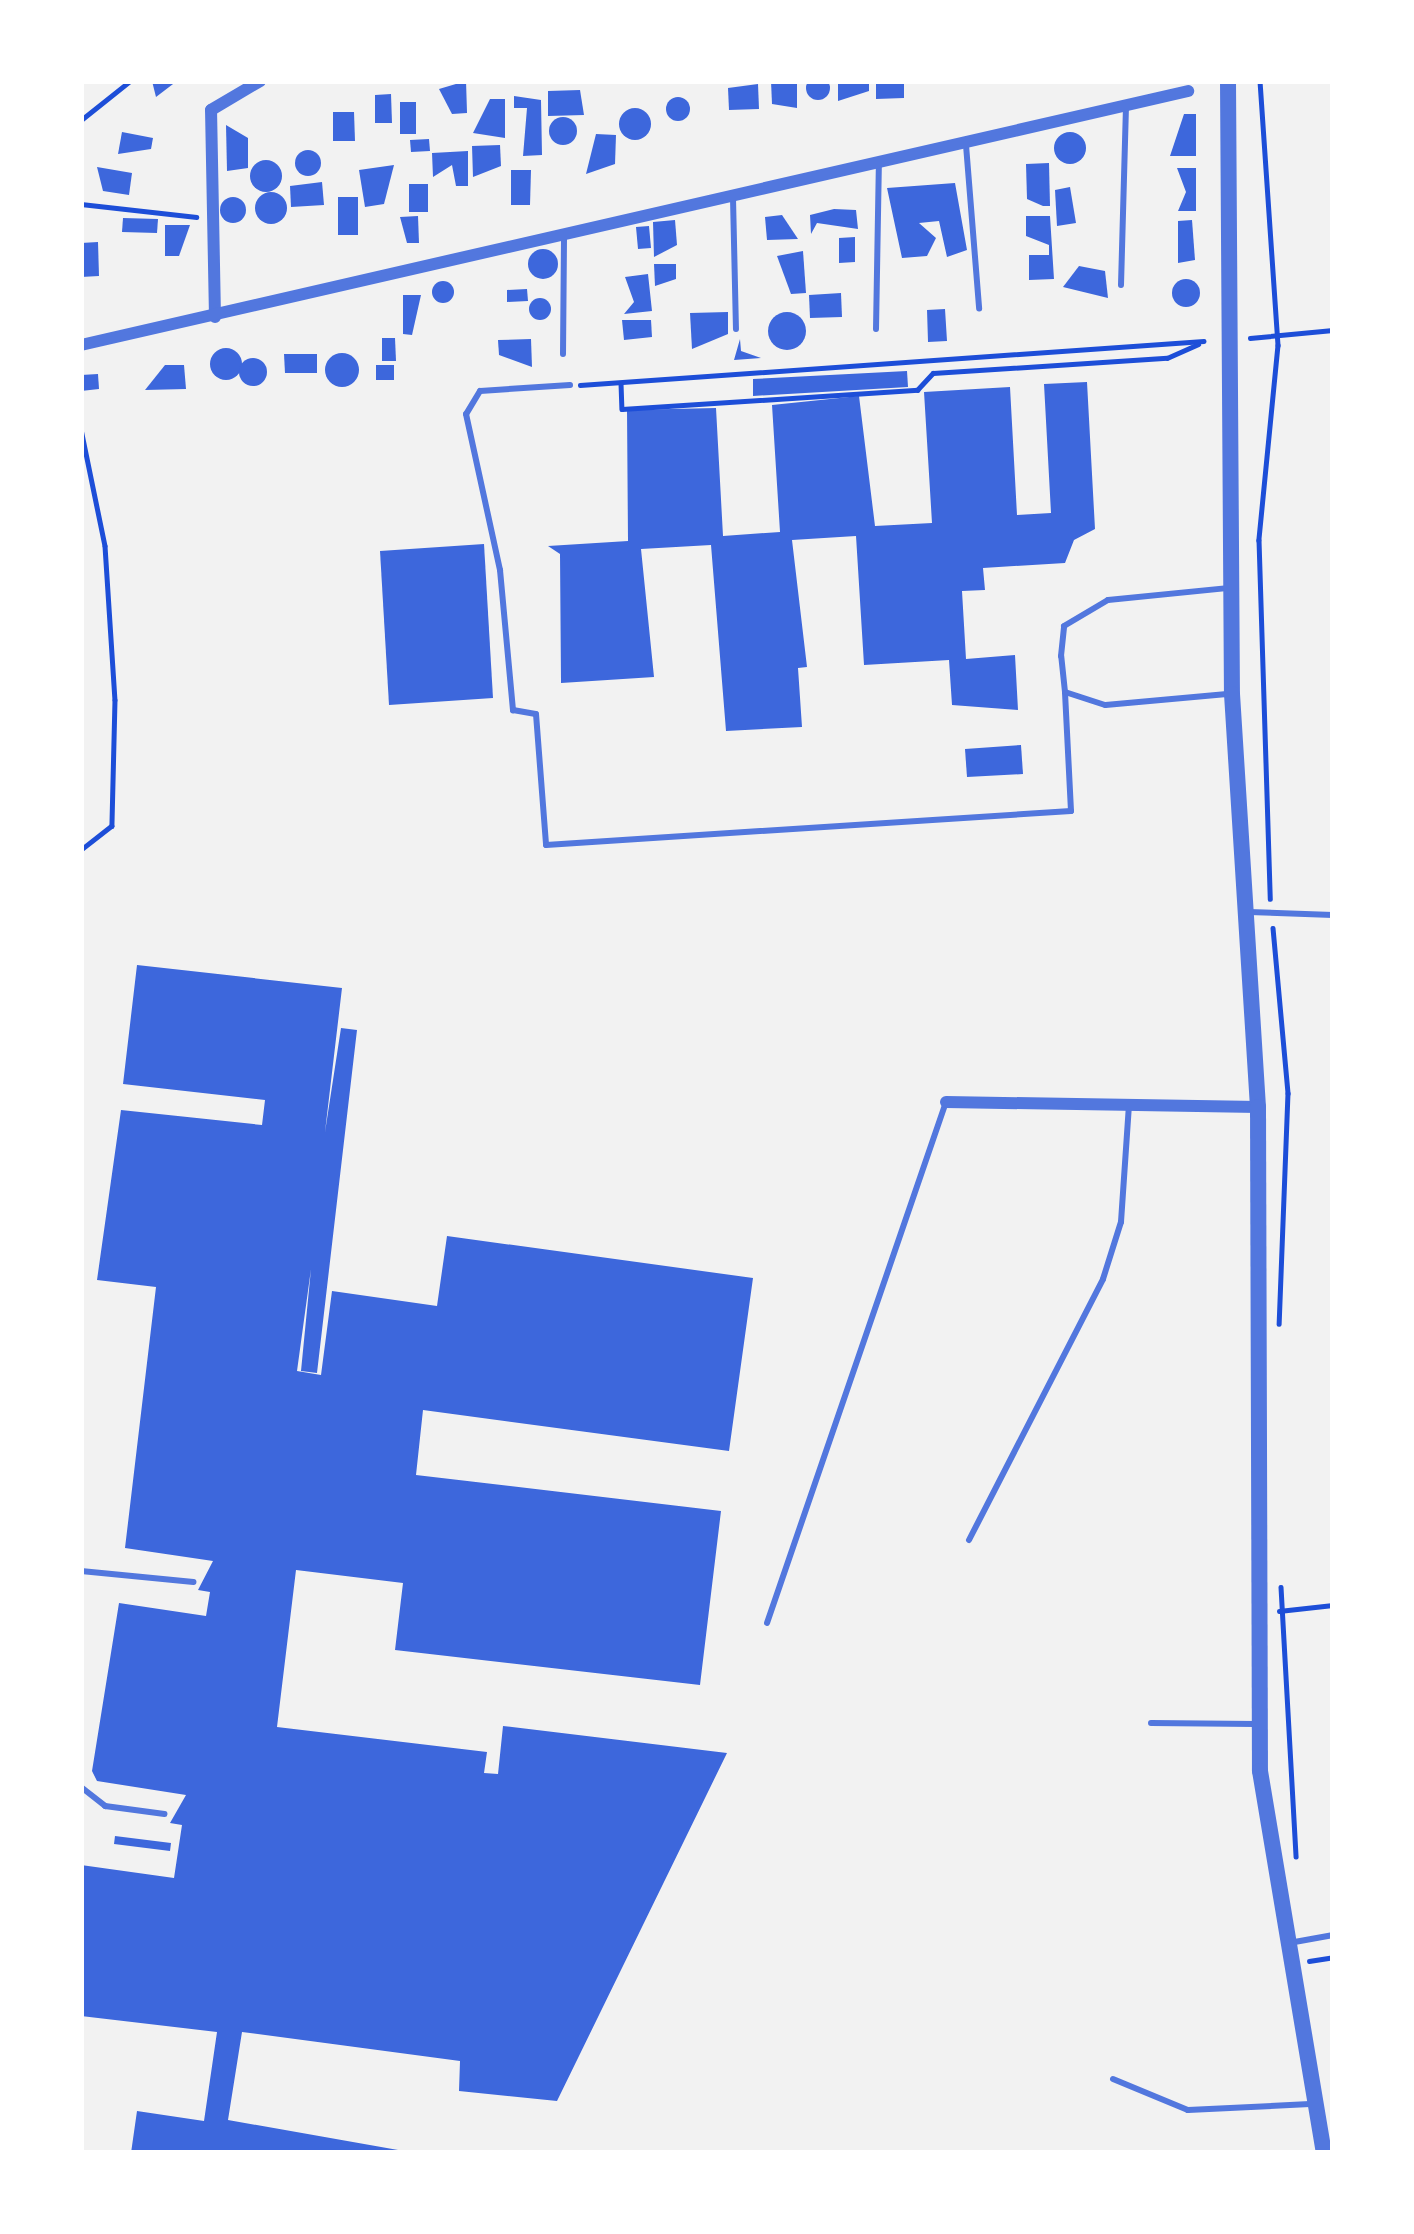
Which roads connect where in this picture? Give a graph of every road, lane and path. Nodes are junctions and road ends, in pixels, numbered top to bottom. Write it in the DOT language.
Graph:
graph roads {
  1 [pos="130,81"];
  2 [pos="260,81"];
  3 [pos="1228,81"];
  4 [pos="1260,81"];
  5 [pos="1188,86"];
  6 [pos="1126,106"];
  7 [pos="81,120"];
  8 [pos="966,145"];
  9 [pos="879,165"];
  10 [pos="733,198"];
  11 [pos="81,204"];
  12 [pos="213,219"];
  13 [pos="564,237"];
  14 [pos="1120,285"];
  15 [pos="980,308"];
  16 [pos="215,317"];
  17 [pos="736,329"];
  18 [pos="876,329"];
  19 [pos="1333,330"];
  20 [pos="1275,336"];
  21 [pos="1250,338"];
  22 [pos="81,344"];
  23 [pos="563,354"];
  24 [pos="932,362"];
  25 [pos="933,373"];
  26 [pos="621,383"];
  27 [pos="570,385"];
  28 [pos="81,428"];
  29 [pos="1229,588"];
  30 [pos="1064,692"];
  31 [pos="1232,694"];
  32 [pos="81,850"];
  33 [pos="1268,884"];
  34 [pos="1246,912"];
  35 [pos="1333,915"];
  36 [pos="1273,934"];
  37 [pos="946,1102"];
  38 [pos="1130,1105"];
  39 [pos="1258,1107"];
  40 [pos="1279,1334"];
  41 [pos="969,1540"];
  42 [pos="81,1571"];
  43 [pos="1280,1579"];
  44 [pos="193,1582"];
  45 [pos="1333,1605"];
  46 [pos="1281,1611"];
  47 [pos="1256,1614"];
  48 [pos="767,1623"];
  49 [pos="1151,1723"];
  50 [pos="1259,1724"];
  51 [pos="81,1787"];
  52 [pos="164,1814"];
  53 [pos="1298,1874"];
  54 [pos="1333,1935"];
  55 [pos="1305,1939"];
  56 [pos="1281,1944"];
  57 [pos="1333,1957"];
  58 [pos="1308,1961"];
  59 [pos="1310,1974"];
  60 [pos="1113,2079"];
  61 [pos="1310,2104"];
  62 [pos="1324,2153"];
  1 -- 7 [label="path"];
  2 -- 12 [label="street"];
  3 -- 29 [label="street"];
  4 -- 20 [label="path"];
  5 -- 6 [label="street"];
  6 -- 8 [label="street"];
  6 -- 14 [label="lane"];
  8 -- 9 [label="street"];
  8 -- 15 [label="lane"];
  9 -- 10 [label="street"];
  9 -- 18 [label="lane"];
  10 -- 13 [label="street"];
  10 -- 17 [label="lane"];
  11 -- 12 [label="path"];
  12 -- 16 [label="street"];
  13 -- 16 [label="street"];
  13 -- 23 [label="lane"];
  16 -- 22 [label="street"];
  19 -- 20 [label="path"];
  20 -- 21 [label="path"];
  20 -- 33 [label="path"];
  24 -- 25 [label="path"];
  24 -- 25 [label="path"];
  24 -- 26 [label="path"];
  25 -- 26 [label="path"];
  26 -- 27 [label="path"];
  27 -- 30 [label="lane"];
  28 -- 32 [label="path"];
  29 -- 30 [label="lane"];
  29 -- 31 [label="street"];
  30 -- 31 [label="lane"];
  31 -- 34 [label="street"];
  34 -- 35 [label="lane"];
  34 -- 39 [label="street"];
  36 -- 40 [label="path"];
  37 -- 38 [label="street"];
  37 -- 48 [label="lane"];
  38 -- 39 [label="street"];
  38 -- 41 [label="lane"];
  39 -- 47 [label="street"];
  42 -- 44 [label="lane"];
  43 -- 46 [label="path"];
  45 -- 46 [label="path"];
  46 -- 47 [label="path"];
  46 -- 53 [label="path"];
  47 -- 50 [label="street"];
  49 -- 50 [label="lane"];
  50 -- 56 [label="street"];
  51 -- 52 [label="lane"];
  54 -- 55 [label="lane"];
  55 -- 56 [label="lane"];
  55 -- 58 [label="path"];
  56 -- 61 [label="street"];
  57 -- 58 [label="path"];
  58 -- 59 [label="path"];
  60 -- 61 [label="lane"];
  61 -- 62 [label="street"];
}
